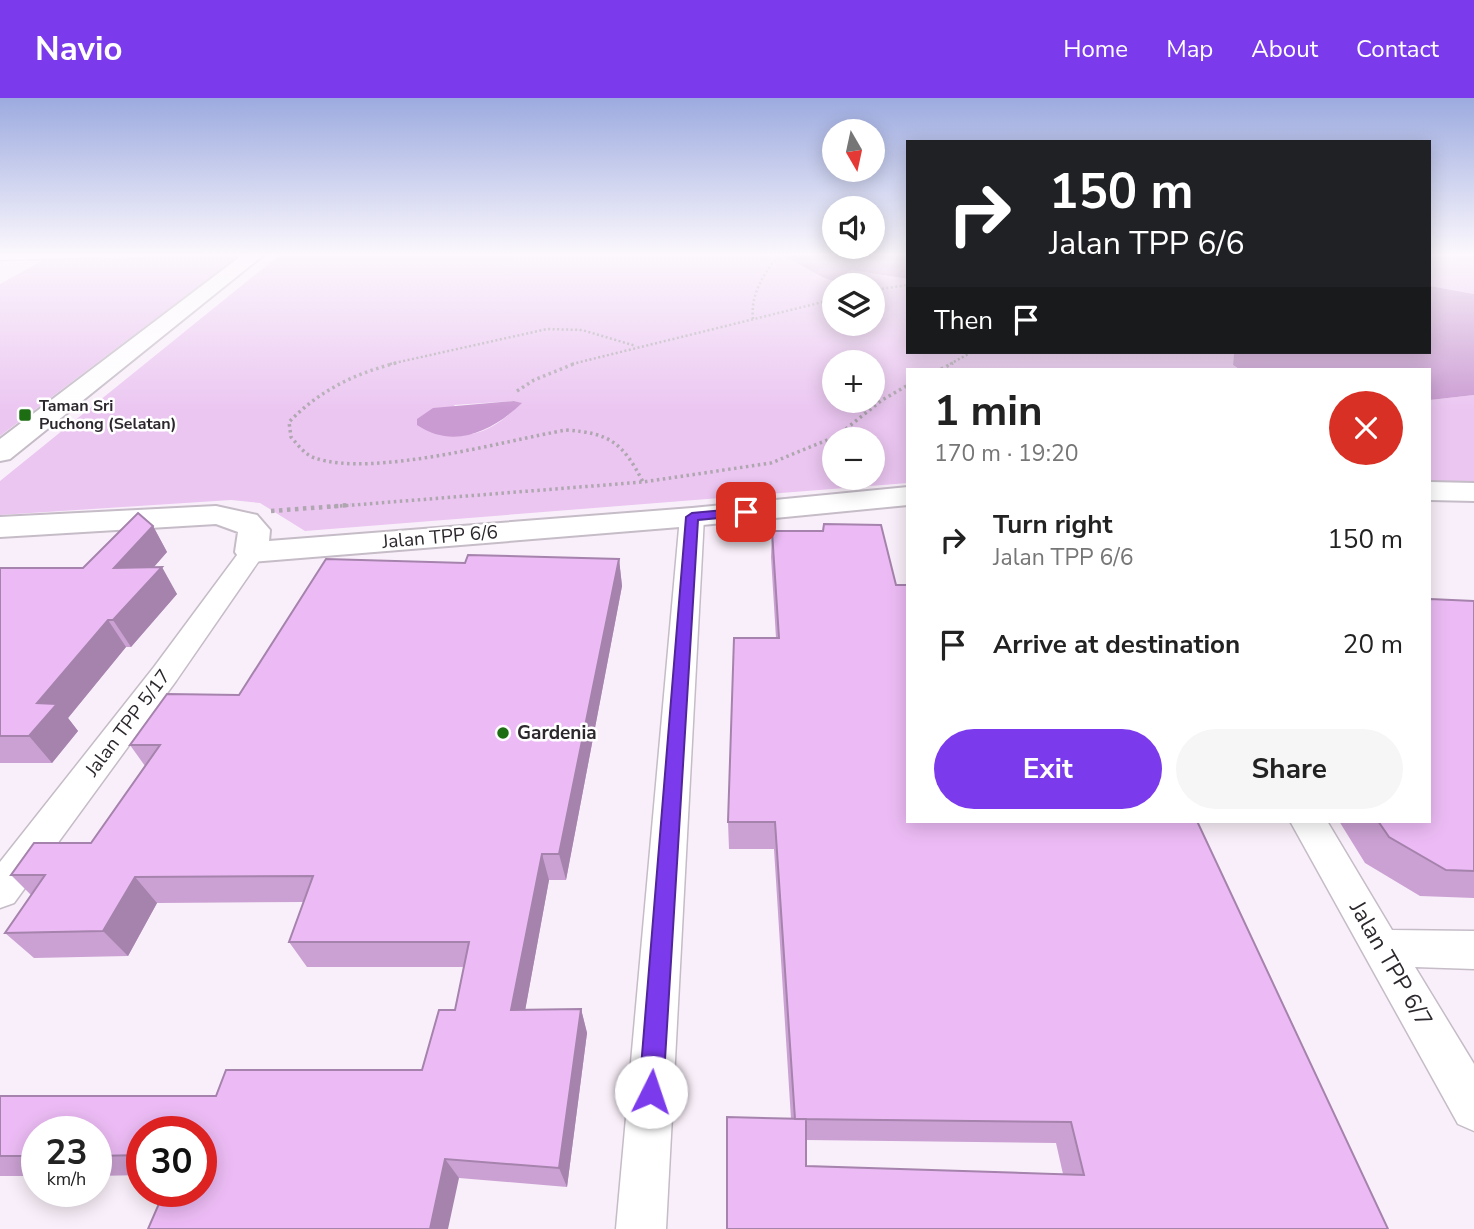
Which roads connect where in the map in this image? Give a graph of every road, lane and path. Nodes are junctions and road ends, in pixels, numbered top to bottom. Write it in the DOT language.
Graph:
graph roads {
  1 [pos="189,306"];
  2 [pos="753,306"];
  3 [pos="807,306"];
  4 [pos="753,319"];
  5 [pos="636,346"];
  6 [pos="968,354"];
  7 [pos="943,368"];
  8 [pos="906,385"];
  9 [pos="517,391"];
  10 [pos="0,453"];
  11 [pos="643,482"];
  12 [pos="1431,491"];
  13 [pos="1474,492"];
  14 [pos="906,496"];
  15 [pos="264,511"];
  16 [pos="692,517"];
  17 [pos="0,527"];
  18 [pos="252,552"];
  19 [pos="1309,823"];
  20 [pos="0,891"];
  21 [pos="1382,948"];
  22 [pos="1474,950"];
  23 [pos="1474,1108"];
  24 [pos="641,1229"];
  1 -- 10 [label="street"];
  2 -- 4 [label="path"];
  3 -- 4 [label="path"];
  4 -- 5 [label="path"];
  5 -- 9 [label="path"];
  5 -- 11 [label="path"];
  6 -- 7 [label="path"];
  8 -- 11 [label="path"];
  11 -- 15 [label="path"];
  12 -- 13 [label="street"];
  14 -- 16 [label="street, Jalan TPP 6/6"];
  16 -- 18 [label="street, Jalan TPP 6/6"];
  16 -- 24 [label="street"];
  17 -- 18 [label="street"];
  18 -- 20 [label="street, Jalan TPP 5/17"];
  19 -- 21 [label="street, Jalan TPP 6/7"];
  21 -- 22 [label="street"];
  21 -- 23 [label="street, Jalan TPP 6/7"];
}
